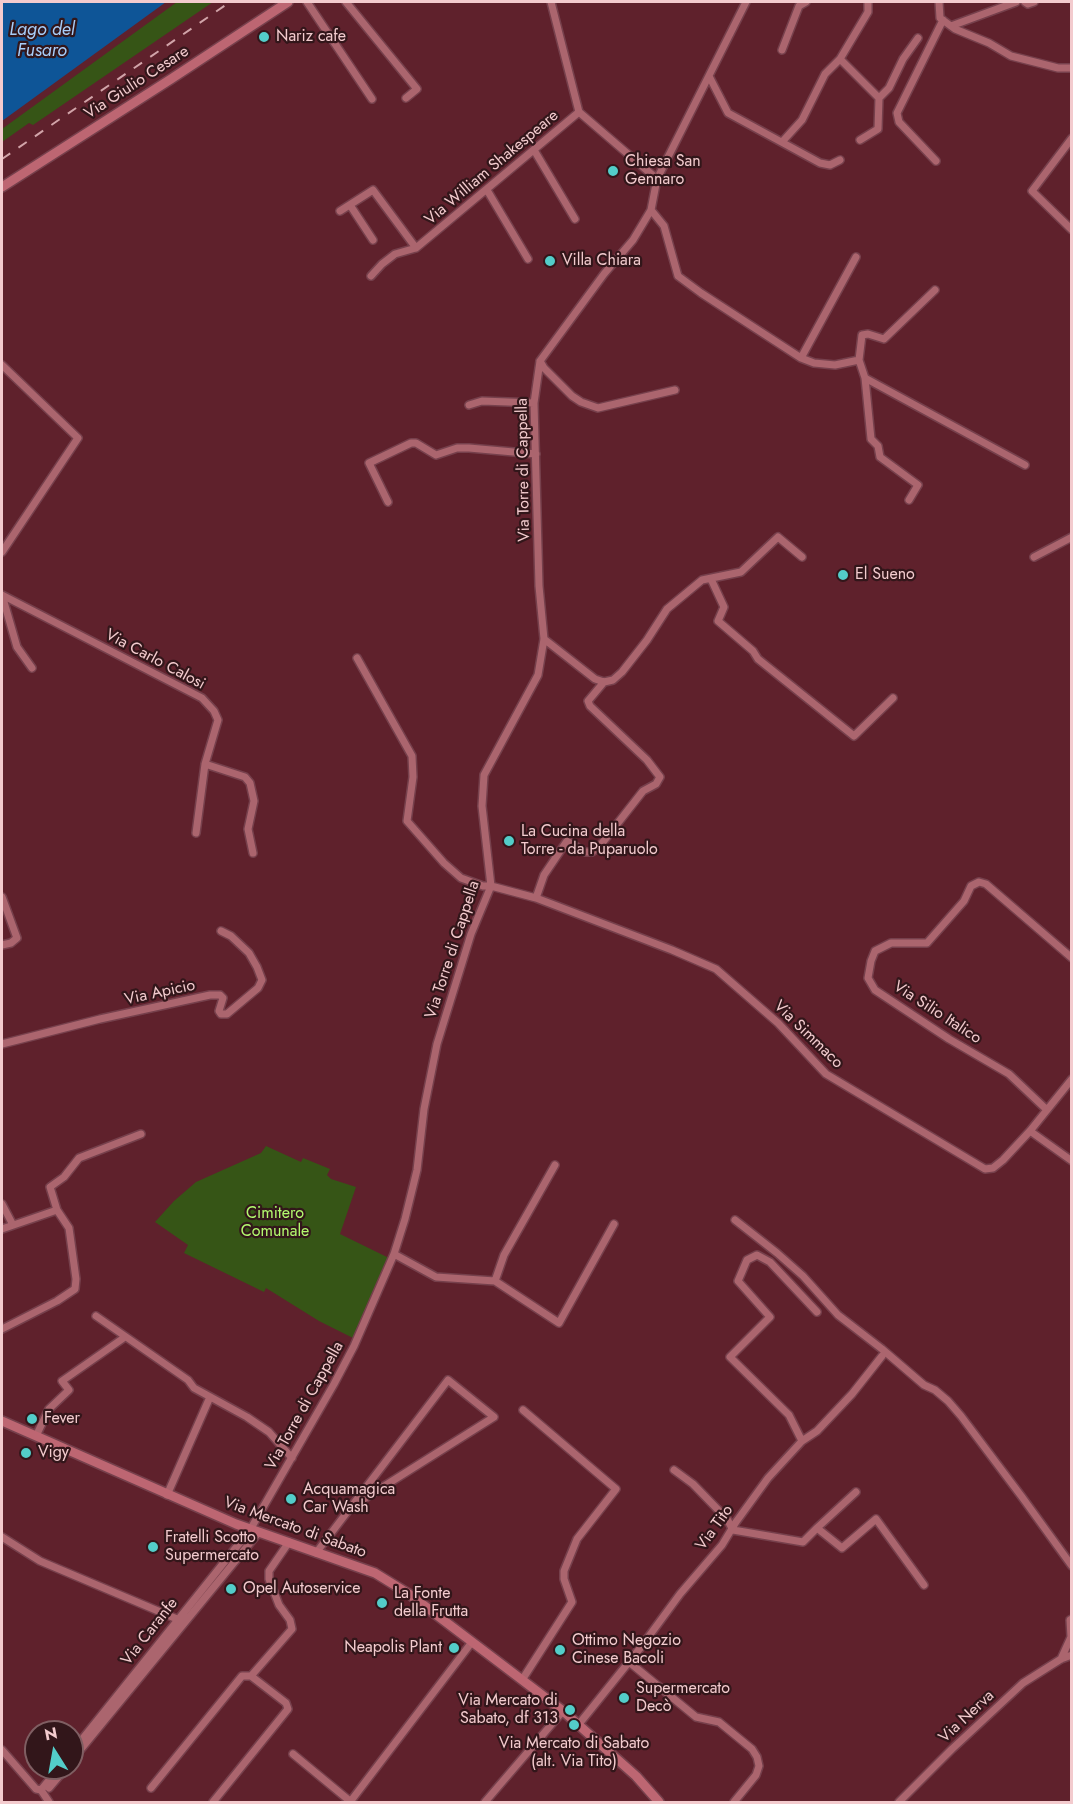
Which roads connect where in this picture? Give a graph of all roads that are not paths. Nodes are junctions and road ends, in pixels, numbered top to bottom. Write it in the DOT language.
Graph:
graph roads {
  1 [pos="288,2"];
  2 [pos="307,2"];
  3 [pos="346,2"];
  4 [pos="550,2"];
  5 [pos="746,2"];
  6 [pos="806,2"];
  7 [pos="868,2"];
  8 [pos="939,2"];
  9 [pos="1016,2"];
  10 [pos="1025,2"];
  11 [pos="1034,2"];
  12 [pos="944,20"];
  13 [pos="951,26"];
  14 [pos="918,38"];
  15 [pos="782,50"];
  16 [pos="840,59"];
  17 [pos="1071,68"];
  18 [pos="708,76"];
  19 [pos="406,98"];
  20 [pos="879,98"];
  21 [pos="372,99"];
  22 [pos="579,112"];
  23 [pos="1071,138"];
  24 [pos="860,140"];
  25 [pos="782,142"];
  26 [pos="534,150"];
  27 [pos="840,160"];
  28 [pos="936,161"];
  29 [pos="657,178"];
  30 [pos="2,187"];
  31 [pos="487,190"];
  32 [pos="350,205"];
  33 [pos="651,210"];
  34 [pos="340,211"];
  35 [pos="575,219"];
  36 [pos="1071,230"];
  37 [pos="374,240"];
  38 [pos="416,248"];
  39 [pos="856,256"];
  40 [pos="528,259"];
  41 [pos="371,276"];
  42 [pos="936,290"];
  43 [pos="801,358"];
  44 [pos="858,360"];
  45 [pos="540,361"];
  46 [pos="2,364"];
  47 [pos="865,378"];
  48 [pos="675,390"];
  49 [pos="534,403"];
  50 [pos="469,405"];
  51 [pos="536,454"];
  52 [pos="1024,465"];
  53 [pos="909,500"];
  54 [pos="388,502"];
  55 [pos="1071,537"];
  56 [pos="2,552"];
  57 [pos="1034,556"];
  58 [pos="802,557"];
  59 [pos="711,579"];
  60 [pos="2,595"];
  61 [pos="544,639"];
  62 [pos="357,658"];
  63 [pos="32,668"];
  64 [pos="604,682"];
  65 [pos="893,698"];
  66 [pos="205,764"];
  67 [pos="196,833"];
  68 [pos="254,853"];
  69 [pos="491,886"];
  70 [pos="2,897"];
  71 [pos="536,898"];
  72 [pos="221,931"];
  73 [pos="2,945"];
  74 [pos="1071,958"];
  75 [pos="2,1044"];
  76 [pos="1071,1079"];
  77 [pos="1047,1110"];
  78 [pos="1030,1131"];
  79 [pos="141,1134"];
  80 [pos="1071,1161"];
  81 [pos="555,1165"];
  82 [pos="2,1204"];
  83 [pos="57,1210"];
  84 [pos="735,1220"];
  85 [pos="614,1224"];
  86 [pos="13,1225"];
  87 [pos="2,1229"];
  88 [pos="394,1254"];
  89 [pos="495,1281"];
  90 [pos="817,1312"];
  91 [pos="96,1316"];
  92 [pos="2,1329"];
  93 [pos="125,1337"];
  94 [pos="882,1356"];
  95 [pos="210,1397"];
  96 [pos="523,1410"];
  97 [pos="2,1421"];
  98 [pos="36,1436"];
  99 [pos="802,1441"];
  100 [pos="292,1458"];
  101 [pos="674,1470"];
  102 [pos="856,1492"];
  103 [pos="166,1495"];
  104 [pos="351,1507"];
  105 [pos="817,1528"];
  106 [pos="732,1530"];
  107 [pos="254,1531"];
  108 [pos="2,1537"];
  109 [pos="289,1542"];
  110 [pos="316,1552"];
  111 [pos="1071,1566"];
  112 [pos="924,1585"];
  113 [pos="177,1618"];
  114 [pos="1071,1619"];
  115 [pos="472,1642"];
  116 [pos="1071,1655"];
  117 [pos="1060,1659"];
  118 [pos="629,1662"];
  119 [pos="251,1676"];
  120 [pos="522,1680"];
  121 [pos="563,1711"];
  122 [pos="579,1724"];
  123 [pos="84,1737"];
  124 [pos="84,1745"];
  125 [pos="2,1750"];
  126 [pos="293,1754"];
  127 [pos="49,1780"];
  128 [pos="56,1780"];
  129 [pos="49,1788"];
  130 [pos="151,1788"];
  131 [pos="41,1790"];
  132 [pos="350,1802"];
  133 [pos="49,1803"];
  134 [pos="213,1803"];
  135 [pos="485,1803"];
  136 [pos="659,1803"];
  137 [pos="734,1803"];
  138 [pos="899,1803"];
  1 -- 30 [label="street, Via Giulio Cesare"];
  2 -- 21 [label="street"];
  3 -- 19 [label="street"];
  4 -- 22 [label="street, Via William Shakespeare"];
  5 -- 18 [label="street, Via Torre di Cappella"];
  6 -- 15 [label="street"];
  7 -- 16 [label="street"];
  8 -- 12 [label="street"];
  9 -- 13 [label="street"];
  10 -- 11 [label="street"];
  12 -- 13 [label="street"];
  12 -- 28 [label="street"];
  13 -- 17 [label="street"];
  14 -- 20 [label="street"];
  16 -- 20 [label="street"];
  16 -- 25 [label="street"];
  18 -- 25 [label="street"];
  18 -- 29 [label="street, Via Torre di Cappella"];
  20 -- 24 [label="street"];
  22 -- 26 [label="street, Via William Shakespeare"];
  22 -- 29 [label="street"];
  23 -- 36 [label="street"];
  25 -- 27 [label="street"];
  26 -- 31 [label="street, Via William Shakespeare"];
  26 -- 35 [label="street"];
  29 -- 33 [label="street, Via Torre di Cappella"];
  31 -- 38 [label="street, Via William Shakespeare"];
  31 -- 40 [label="street"];
  32 -- 34 [label="street, Via William Shakespeare"];
  32 -- 37 [label="street"];
  32 -- 38 [label="street, Via William Shakespeare"];
  33 -- 43 [label="street"];
  33 -- 45 [label="street, Via Torre di Cappella"];
  38 -- 41 [label="street, Via William Shakespeare"];
  39 -- 43 [label="street"];
  42 -- 44 [label="street"];
  43 -- 44 [label="street"];
  44 -- 47 [label="street"];
  45 -- 48 [label="street"];
  45 -- 49 [label="street, Via Torre di Cappella"];
  46 -- 56 [label="street"];
  47 -- 52 [label="street"];
  47 -- 53 [label="street"];
  49 -- 50 [label="street"];
  49 -- 51 [label="street, Via Torre di Cappella"];
  51 -- 54 [label="street"];
  51 -- 61 [label="street, Via Torre di Cappella"];
  55 -- 57 [label="street"];
  58 -- 59 [label="street"];
  59 -- 64 [label="street"];
  59 -- 65 [label="street"];
  60 -- 63 [label="street"];
  60 -- 66 [label="street, Via Carlo Calosi"];
  61 -- 64 [label="street"];
  61 -- 69 [label="street, Via Torre di Cappella"];
  62 -- 69 [label="street, Via Simmaco"];
  64 -- 71 [label="street"];
  66 -- 67 [label="street, Via Carlo Calosi"];
  66 -- 68 [label="street"];
  69 -- 71 [label="street, Via Simmaco"];
  69 -- 88 [label="street, Via Torre di Cappella"];
  70 -- 73 [label="street"];
  71 -- 78 [label="street, Via Simmaco"];
  72 -- 75 [label="street, Via Apicio"];
  74 -- 77 [label="street, Via Silio Italico"];
  76 -- 77 [label="street, Via Simmaco"];
  77 -- 78 [label="street, Via Simmaco"];
  78 -- 80 [label="street"];
  79 -- 83 [label="street"];
  81 -- 89 [label="street"];
  82 -- 86 [label="street"];
  83 -- 86 [label="street"];
  83 -- 92 [label="street"];
  84 -- 111 [label="street"];
  85 -- 89 [label="street"];
  86 -- 87 [label="street"];
  88 -- 89 [label="street"];
  88 -- 100 [label="street, Via Torre di Cappella"];
  90 -- 99 [label="street"];
  91 -- 93 [label="street"];
  93 -- 95 [label="street"];
  93 -- 98 [label="street"];
  94 -- 99 [label="street, Via Tito"];
  95 -- 100 [label="street"];
  95 -- 103 [label="street"];
  96 -- 120 [label="street"];
  97 -- 98 [label="street, Via Mercato di Sabato"];
  98 -- 103 [label="street, Via Mercato di Sabato"];
  99 -- 106 [label="street, Via Tito"];
  100 -- 107 [label="street, Via Torre di Cappella"];
  101 -- 106 [label="street"];
  102 -- 105 [label="street"];
  103 -- 107 [label="street, Via Mercato di Sabato"];
  104 -- 104 [label="street"];
  104 -- 110 [label="street"];
  105 -- 106 [label="street"];
  105 -- 112 [label="street"];
  106 -- 118 [label="street, Via Tito"];
  107 -- 109 [label="street, Via Mercato di Sabato"];
  107 -- 113 [label="street, Via Caranfe"];
  107 -- 124 [label="street"];
  108 -- 113 [label="street"];
  109 -- 110 [label="street, Via Mercato di Sabato"];
  109 -- 119 [label="street"];
  110 -- 115 [label="street, Via Mercato di Sabato"];
  113 -- 123 [label="street, Via Caranfe"];
  114 -- 117 [label="street"];
  115 -- 120 [label="street, Via Mercato di Sabato"];
  115 -- 132 [label="street"];
  116 -- 117 [label="street, Via Nerva"];
  117 -- 138 [label="street, Via Nerva"];
  118 -- 122 [label="street, Via Tito"];
  118 -- 137 [label="street"];
  119 -- 130 [label="street"];
  119 -- 134 [label="street"];
  120 -- 121 [label="street, Via Mercato di Sabato"];
  121 -- 122 [label="street, Via Mercato di Sabato"];
  121 -- 135 [label="street"];
  122 -- 136 [label="street, Via Mercato di Sabato"];
  125 -- 131 [label="street"];
  126 -- 132 [label="street"];
  127 -- 131 [label="street"];
  128 -- 129 [label="street"];
  131 -- 133 [label="street"];
}
